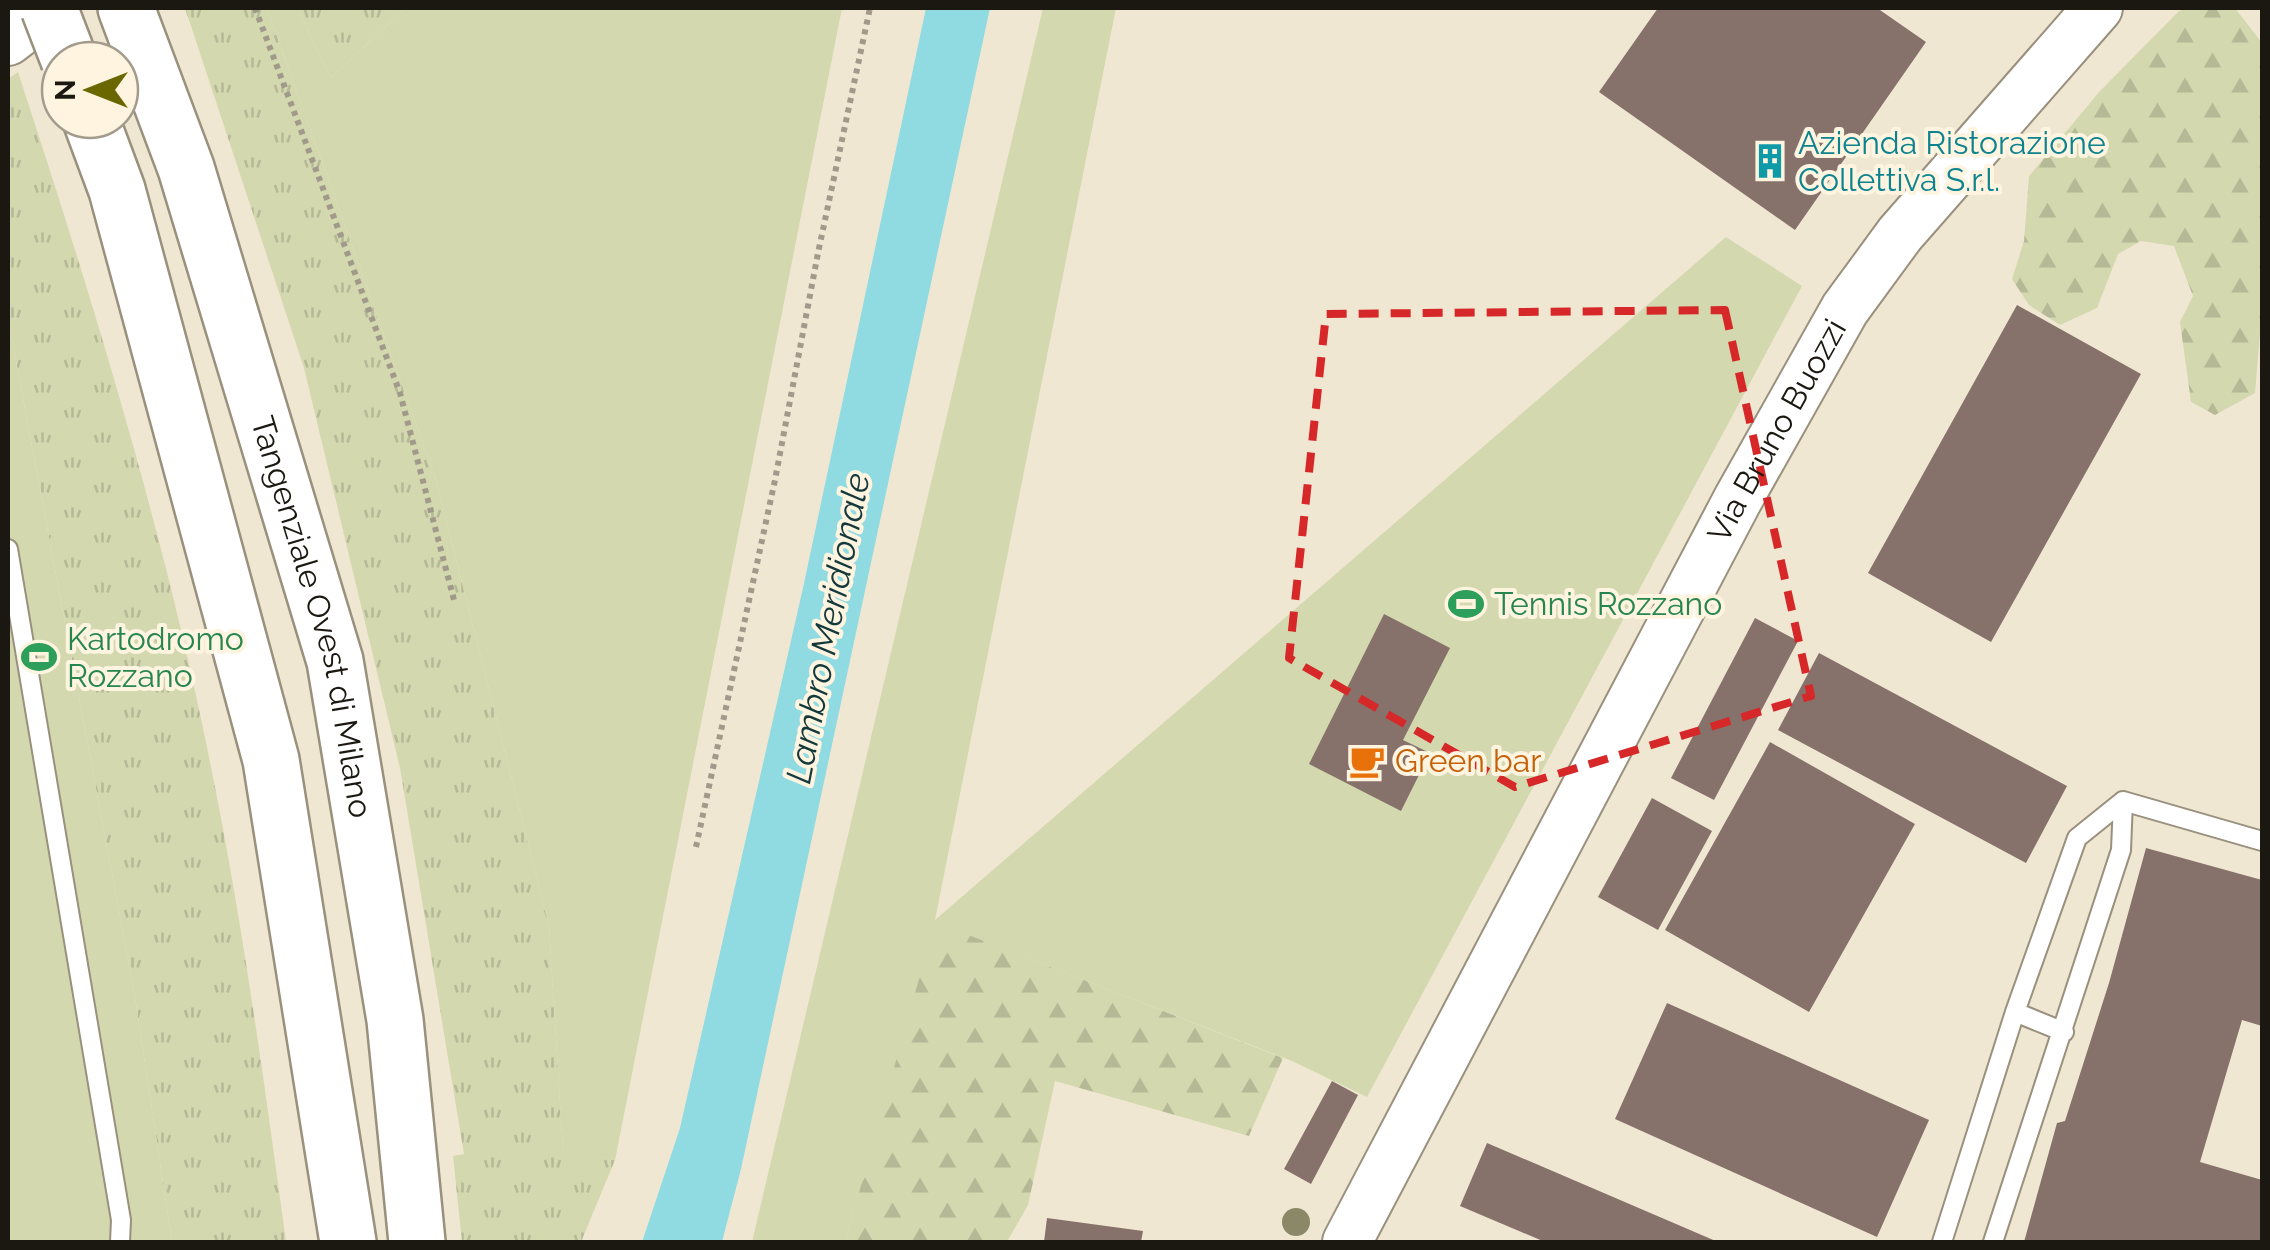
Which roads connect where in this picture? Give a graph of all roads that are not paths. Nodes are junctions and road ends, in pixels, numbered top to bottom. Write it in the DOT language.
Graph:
graph roads {
  1 [pos="50,8"];
  2 [pos="126,8"];
  3 [pos="2098,8"];
  4 [pos="62,40"];
  5 [pos="8,41"];
  6 [pos="98,140"];
  7 [pos="8,549"];
  8 [pos="2123,801"];
  9 [pos="2262,841"];
  10 [pos="2015,1012"];
  11 [pos="2064,1032"];
  12 [pos="1352,1236"];
  13 [pos="416,1237"];
  14 [pos="347,1239"];
  15 [pos="120,1242"];
  16 [pos="1942,1242"];
  17 [pos="1993,1242"];
  1 -- 4 [label="highway, bridge"];
  1 -- 5 [label="main road"];
  2 -- 13 [label="highway, Tangenziale Ovest di Milano"];
  3 -- 12 [label="main road, Via Bruno Buozzi"];
  6 -- 14 [label="highway"];
  7 -- 15 [label="lane"];
  8 -- 9 [label="lane"];
  8 -- 10 [label="lane"];
  8 -- 11 [label="lane"];
  10 -- 11 [label="lane"];
  10 -- 16 [label="lane"];
  11 -- 17 [label="lane"];
}
